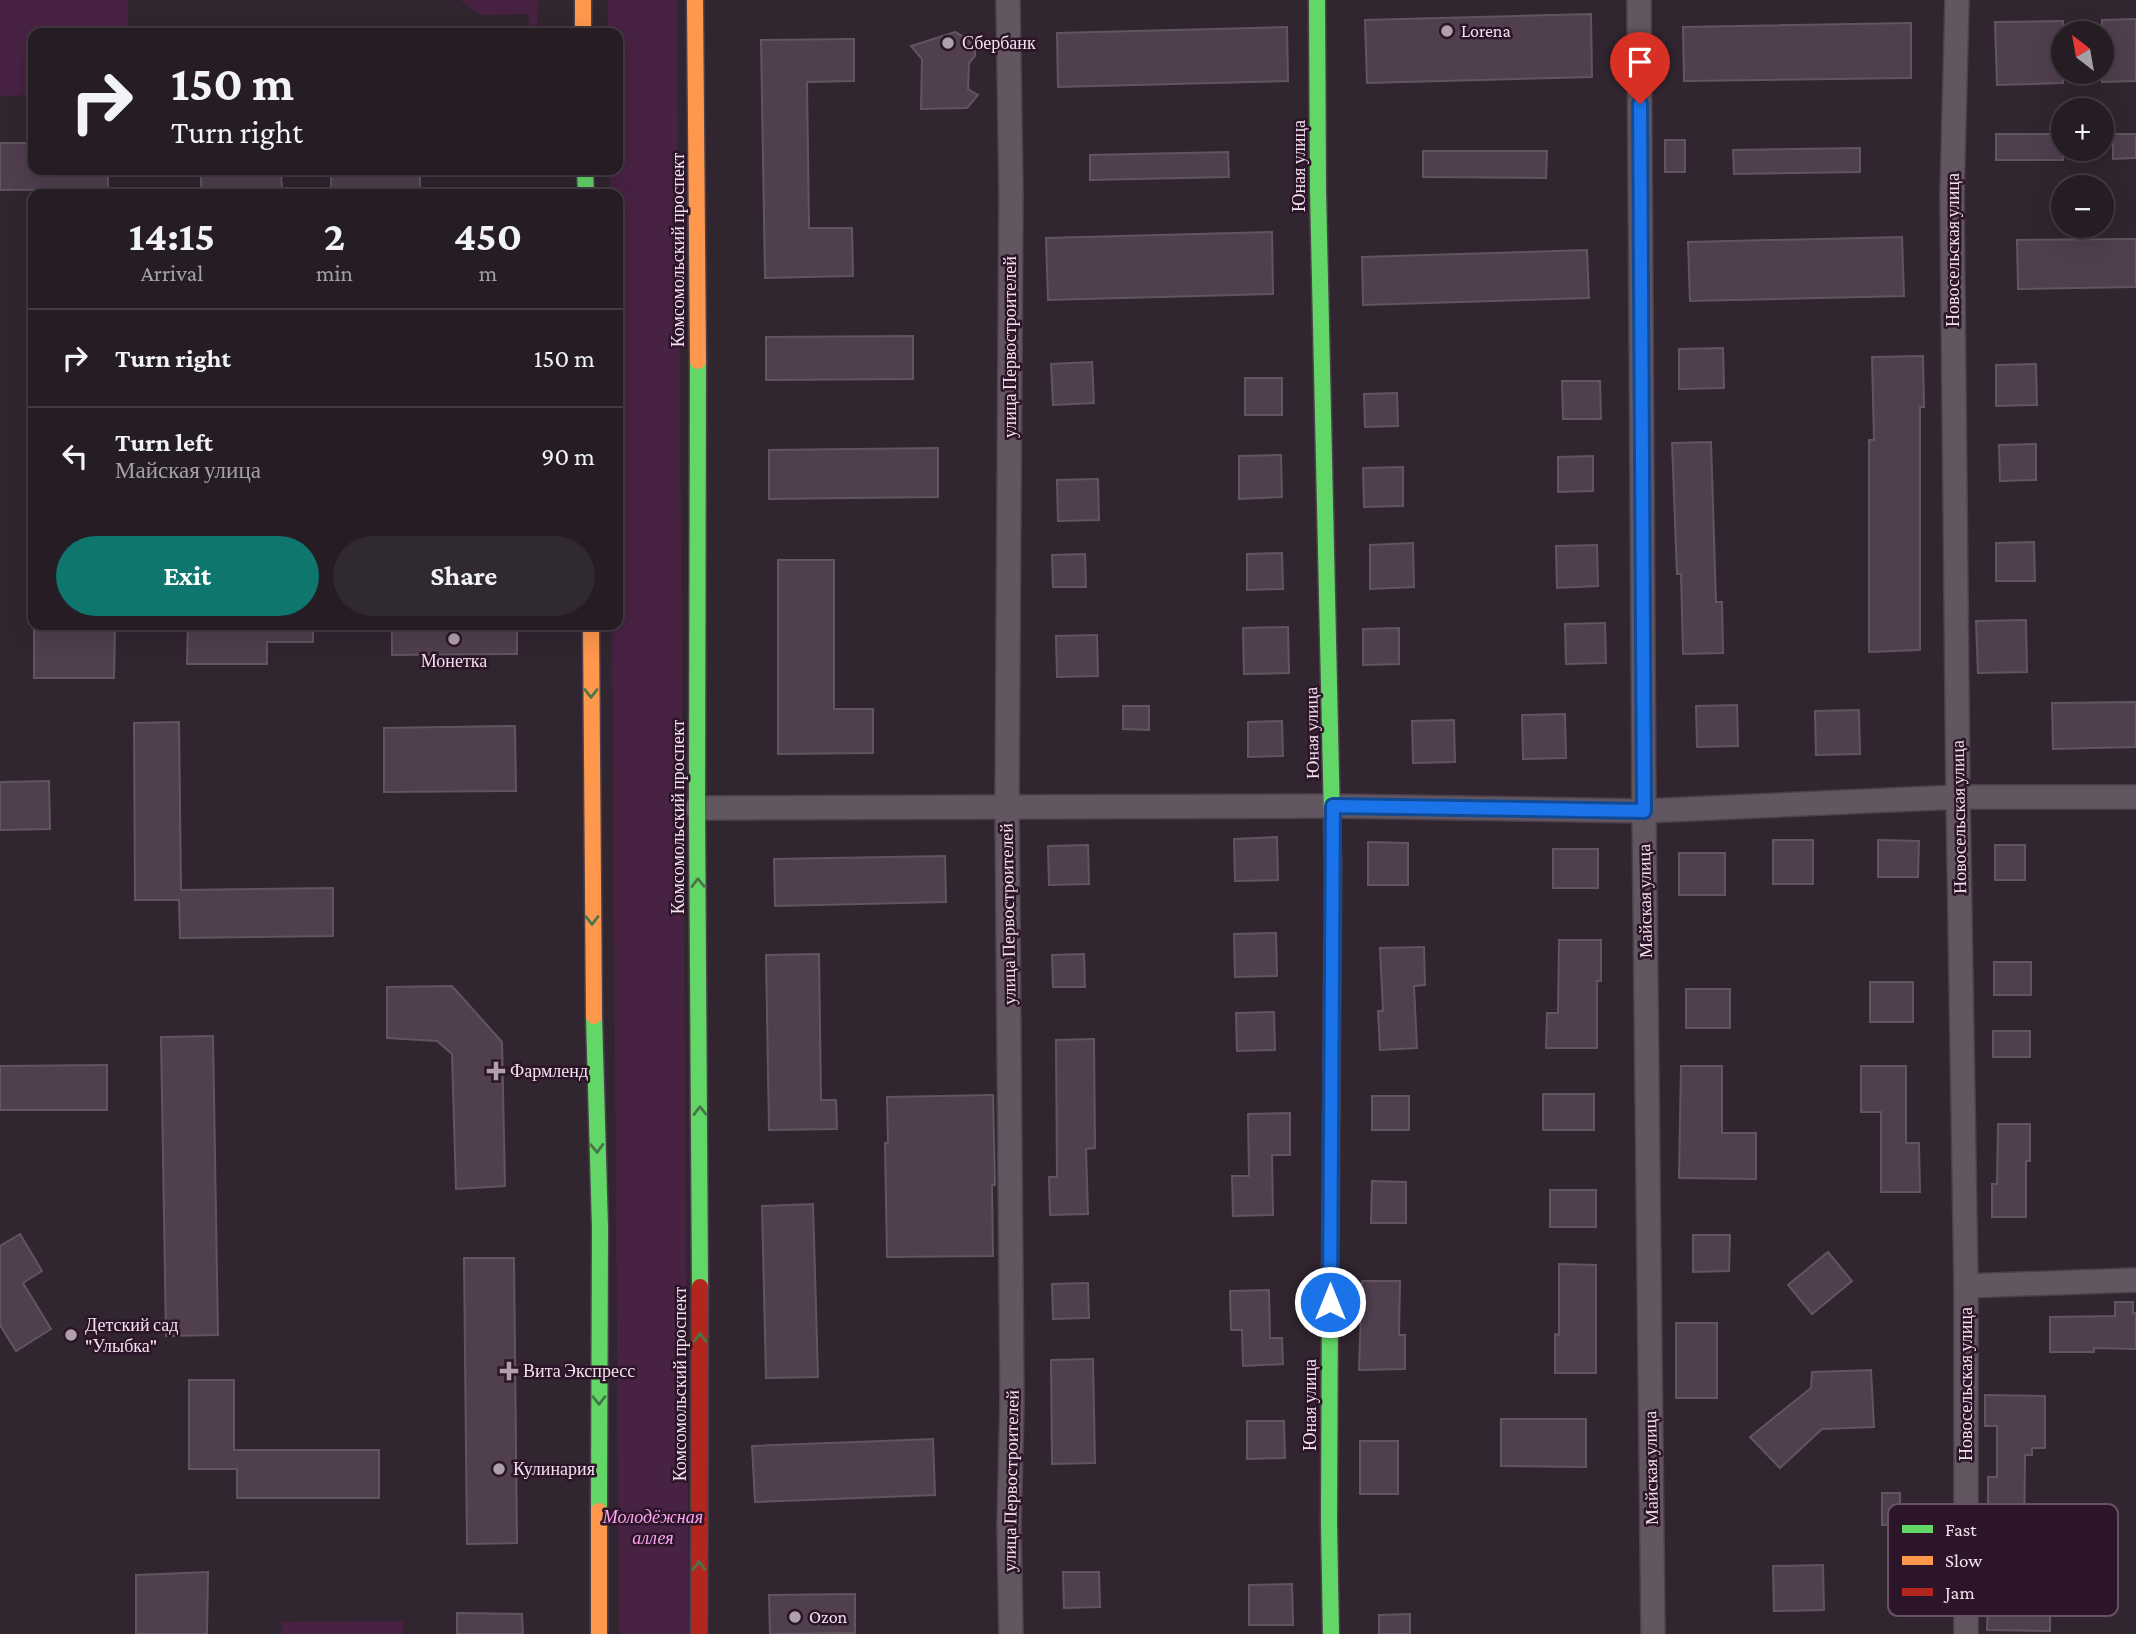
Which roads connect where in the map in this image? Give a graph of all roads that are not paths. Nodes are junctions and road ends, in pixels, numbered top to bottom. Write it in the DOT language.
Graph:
graph roads {
  1 [pos="583,0"];
  2 [pos="695,0"];
  3 [pos="1008,0"];
  4 [pos="1317,0"];
  5 [pos="1639,0"];
  6 [pos="1956,0"];
  7 [pos="583,28"];
  8 [pos="591,630"];
  9 [pos="1958,797"];
  10 [pos="2136,797"];
  11 [pos="1333,806"];
  12 [pos="1007,807"];
  13 [pos="697,808"];
  14 [pos="1644,811"];
  15 [pos="2136,1280"];
  16 [pos="1966,1286"];
  17 [pos="1966,1504"];
  18 [pos="1966,1616"];
  19 [pos="599,1634"];
  20 [pos="699,1634"];
  21 [pos="1011,1634"];
  22 [pos="1331,1634"];
  23 [pos="1653,1634"];
  24 [pos="1966,1634"];
  1 -- 7 [label="main road"];
  2 -- 13 [label="main road, Комсомольский проспект"];
  3 -- 12 [label="street, улица Первостроителей"];
  4 -- 11 [label="main road, Юная улица"];
  5 -- 14 [label="street, Майская улица"];
  6 -- 9 [label="street, Новосельская улица"];
  8 -- 19 [label="main road, one-way"];
  9 -- 10 [label="street"];
  9 -- 14 [label="street"];
  9 -- 16 [label="street, Новосельская улица"];
  11 -- 12 [label="street"];
  11 -- 14 [label="street"];
  11 -- 22 [label="main road, Юная улица"];
  12 -- 13 [label="street"];
  12 -- 21 [label="street, улица Первостроителей"];
  20 -- 13 [label="main road, Комсомольский проспект, one-way"];
  14 -- 23 [label="street, Майская улица"];
  15 -- 16 [label="street"];
  16 -- 17 [label="street, Новосельская улица"];
  18 -- 24 [label="street, Новосельская улица"];
}
